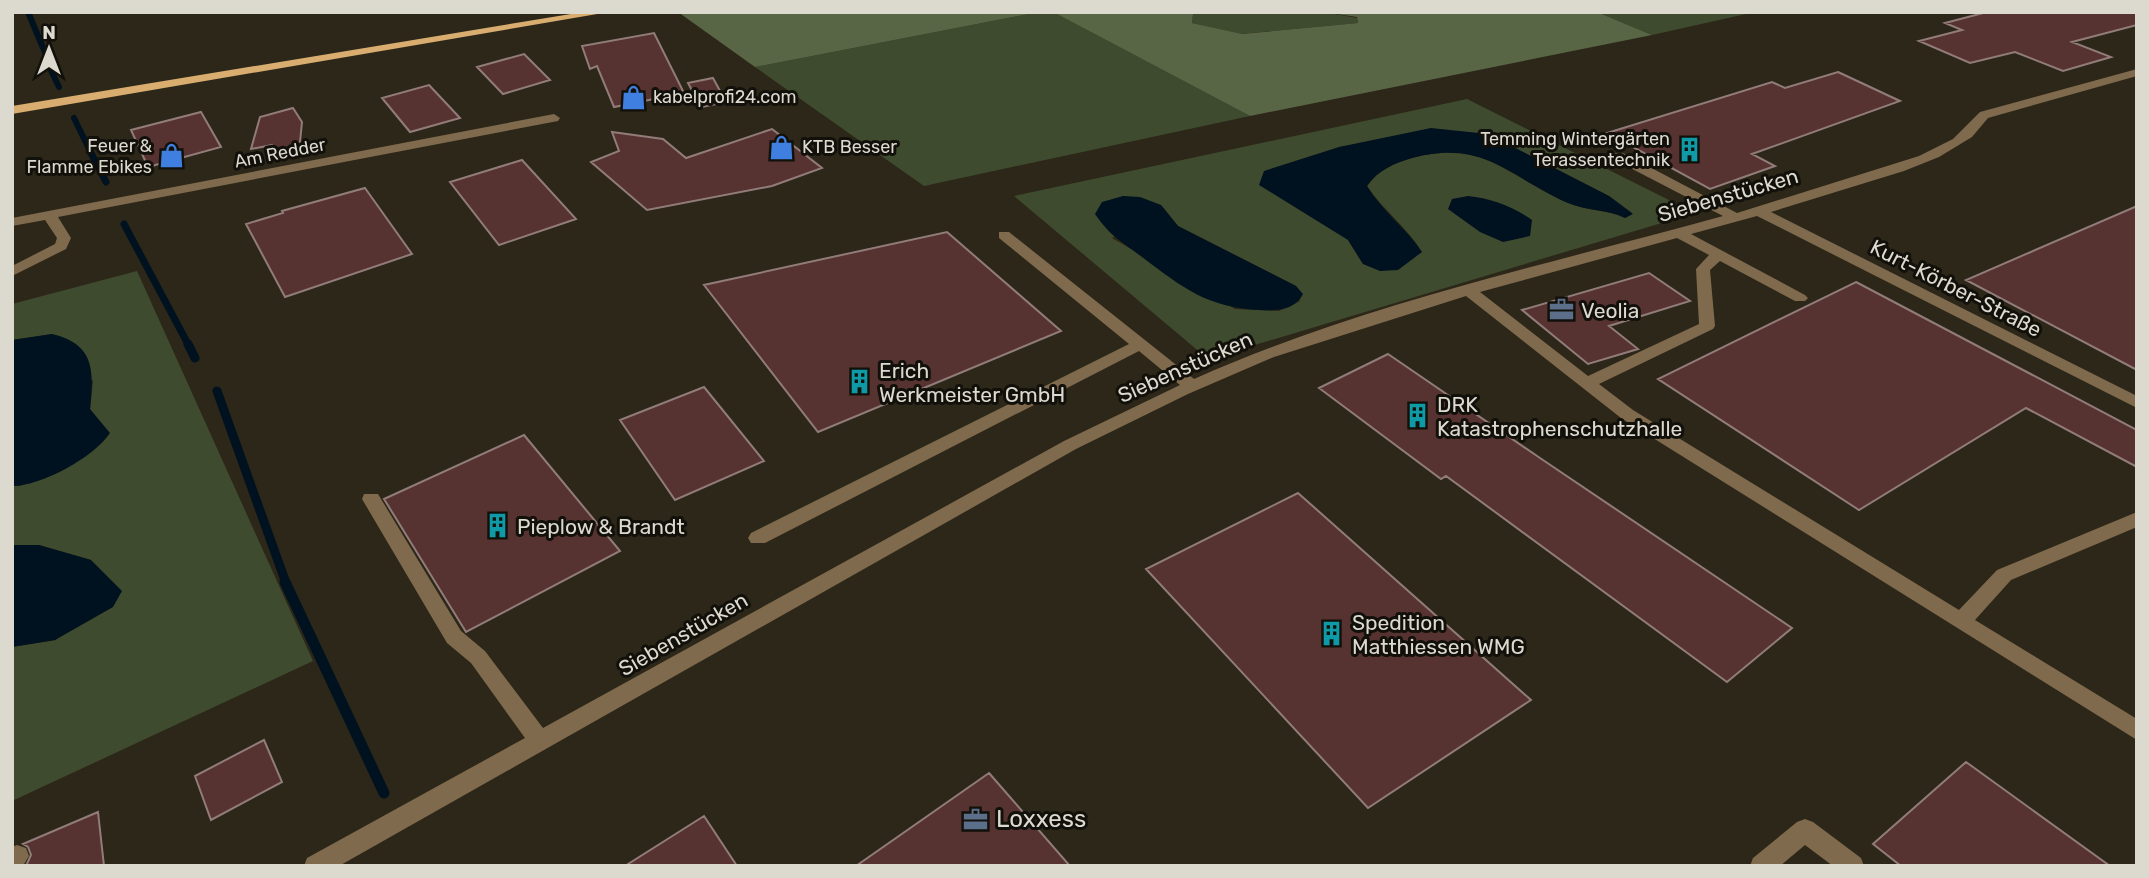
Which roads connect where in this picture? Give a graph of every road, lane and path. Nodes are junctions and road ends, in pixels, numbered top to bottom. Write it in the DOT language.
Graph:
graph roads {
  1 [pos="604,12"];
  2 [pos="2137,72"];
  3 [pos="12,110"];
  4 [pos="554,118"];
  5 [pos="1618,156"];
  6 [pos="1757,210"];
  7 [pos="49,215"];
  8 [pos="1735,217"];
  9 [pos="12,222"];
  10 [pos="1679,233"];
  11 [pos="1004,235"];
  12 [pos="1718,254"];
  13 [pos="12,272"];
  14 [pos="1469,291"];
  15 [pos="1800,298"];
  16 [pos="1139,345"];
  17 [pos="1586,383"];
  18 [pos="1192,386"];
  19 [pos="2137,403"];
  20 [pos="372,499"];
  21 [pos="2137,519"];
  22 [pos="758,538"];
  23 [pos="1961,622"];
  24 [pos="2137,731"];
  25 [pos="540,741"];
  26 [pos="316,866"];
  27 [pos="1762,866"];
  28 [pos="1852,866"];
  1 -- 3 [label="main road"];
  2 -- 6 [label="street, Siebenstücken"];
  4 -- 7 [label="street, Am Redder"];
  5 -- 8 [label="street"];
  6 -- 8 [label="street, Siebenstücken"];
  6 -- 19 [label="street, Kurt-Körber-Straße"];
  7 -- 9 [label="street, Am Redder"];
  7 -- 13 [label="street"];
  8 -- 10 [label="street, Siebenstücken"];
  10 -- 12 [label="street"];
  10 -- 14 [label="street, Siebenstücken"];
  11 -- 16 [label="street"];
  12 -- 15 [label="street"];
  12 -- 17 [label="street"];
  14 -- 17 [label="street"];
  14 -- 18 [label="street, Siebenstücken"];
  16 -- 18 [label="street"];
  16 -- 22 [label="street"];
  17 -- 23 [label="street"];
  18 -- 25 [label="street, Siebenstücken"];
  20 -- 25 [label="street"];
  21 -- 23 [label="street"];
  23 -- 24 [label="street"];
  25 -- 26 [label="street, Siebenstücken"];
  27 -- 28 [label="street"];
}
